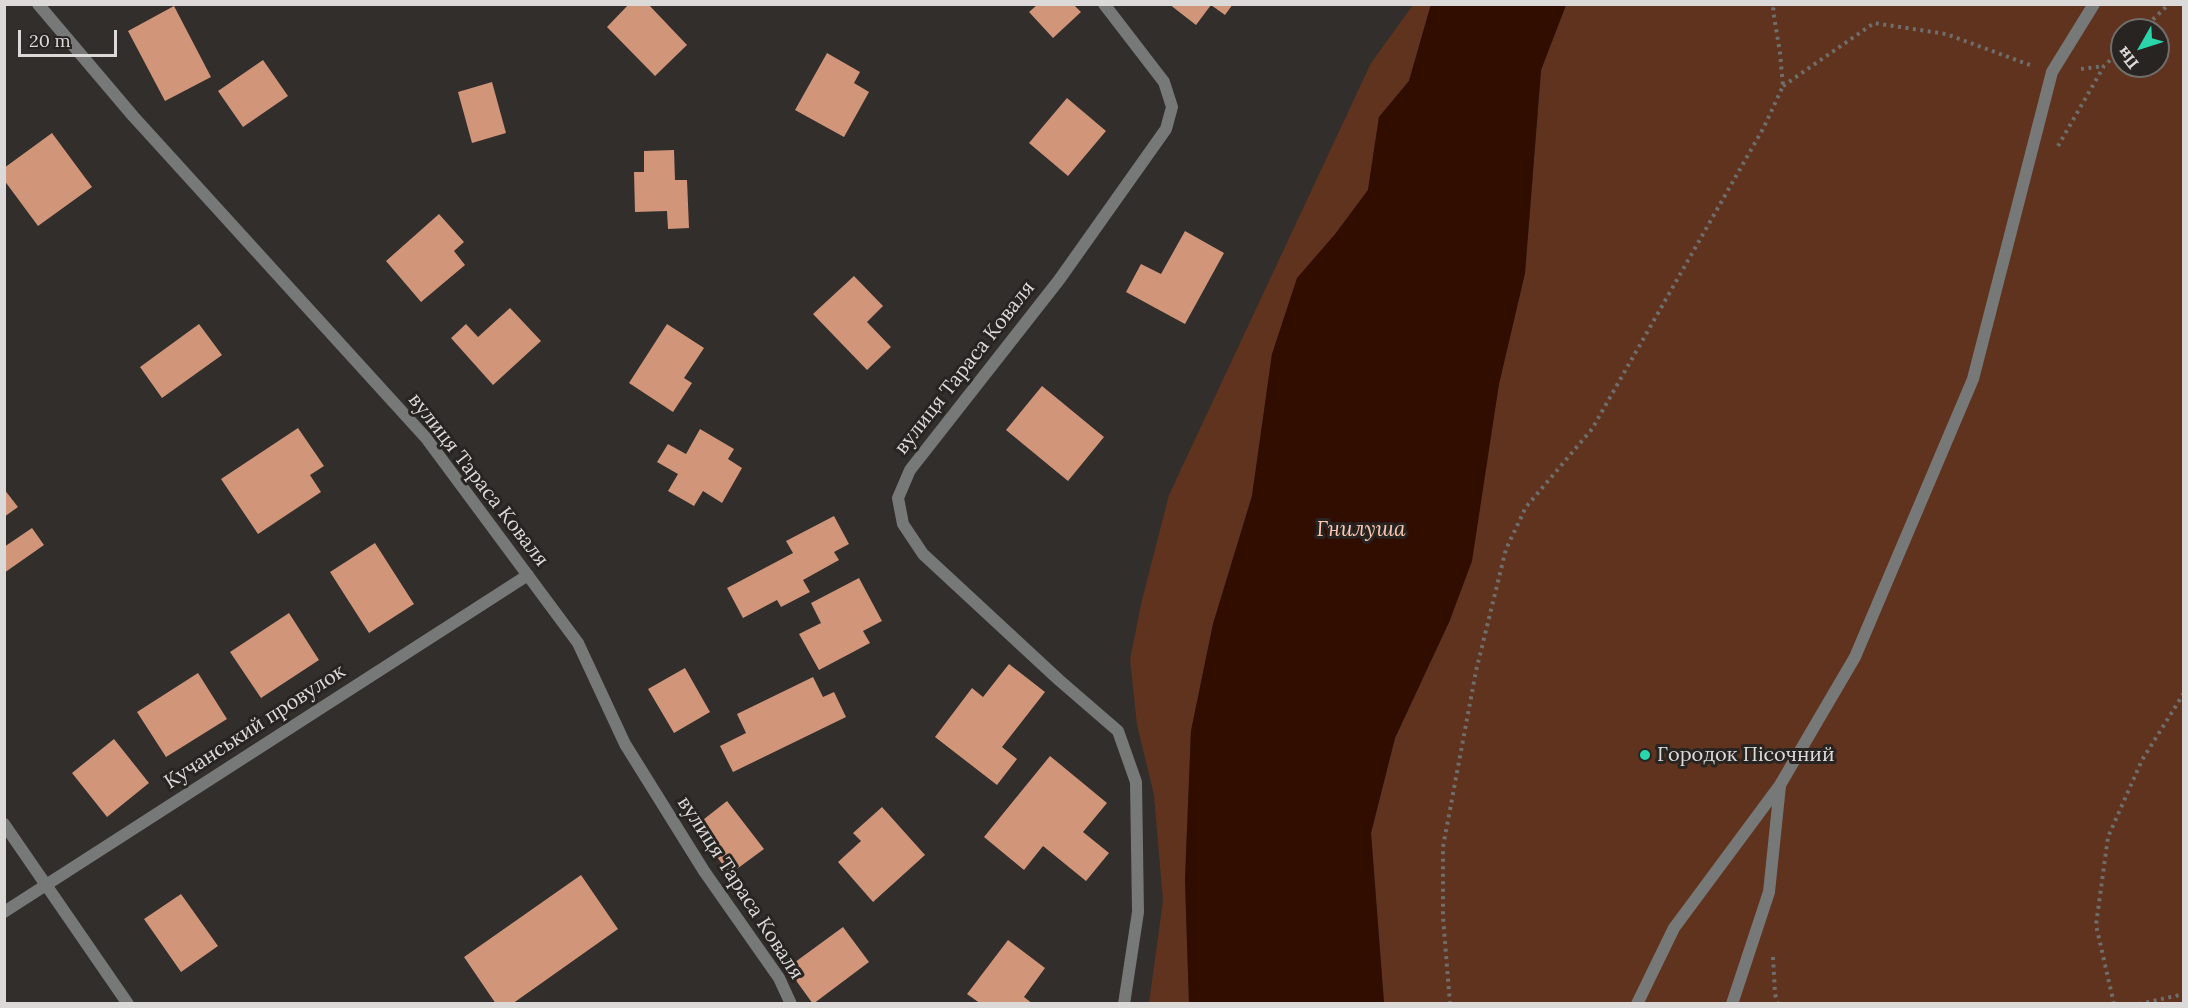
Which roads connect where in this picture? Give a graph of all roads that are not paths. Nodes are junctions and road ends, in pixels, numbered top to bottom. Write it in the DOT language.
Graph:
graph roads {
  1 [pos="38,4"];
  2 [pos="1104,4"];
  3 [pos="2094,4"];
  4 [pos="528,575"];
  5 [pos="1780,785"];
  6 [pos="4,824"];
  7 [pos="46,884"];
  8 [pos="4,912"];
  9 [pos="128,1004"];
  10 [pos="791,1004"];
  11 [pos="1124,1004"];
  12 [pos="1637,1004"];
  13 [pos="1732,1004"];
  1 -- 4 [label="street, вулиця Тараса Коваля"];
  2 -- 11 [label="street, вулиця Тараса Коваля"];
  3 -- 5 [label="street"];
  4 -- 7 [label="street, Кучанський провулок"];
  4 -- 10 [label="street, вулиця Тараса Коваля"];
  5 -- 12 [label="street"];
  5 -- 13 [label="street"];
  6 -- 7 [label="street"];
  7 -- 8 [label="street, Кучанський провулок"];
  7 -- 9 [label="street"];
}
